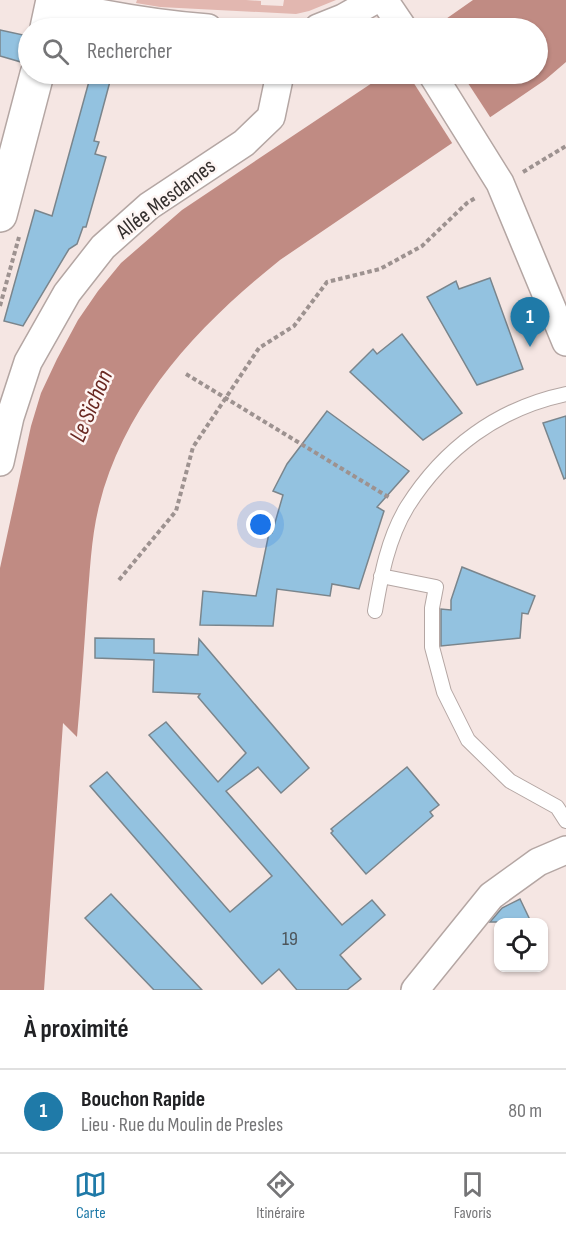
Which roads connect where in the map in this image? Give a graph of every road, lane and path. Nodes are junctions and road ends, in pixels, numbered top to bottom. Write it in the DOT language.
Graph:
graph roads {
  1 [pos="375,0"];
  2 [pos="384,0"];
  3 [pos="50,8"];
  4 [pos="119,18"];
  5 [pos="343,18"];
  6 [pos="396,18"];
  7 [pos="34,84"];
  8 [pos="278,84"];
  9 [pos="439,84"];
  10 [pos="566,146"];
  11 [pos="500,183"];
  12 [pos="0,215"];
  13 [pos="566,342"];
  14 [pos="186,374"];
  15 [pos="566,394"];
  16 [pos="224,398"];
  17 [pos="0,462"];
  18 [pos="406,508"];
  19 [pos="381,576"];
  20 [pos="118,580"];
  21 [pos="375,611"];
  22 [pos="566,821"];
  23 [pos="566,850"];
  24 [pos="415,990"];
  1 -- 5 [label="street"];
  2 -- 6 [label="street"];
  3 -- 4 [label="street"];
  7 -- 12 [label="main road"];
  8 -- 17 [label="street, Allée Mesdames"];
  9 -- 11 [label="street"];
  10 -- 11 [label="path"];
  11 -- 13 [label="street"];
  11 -- 16 [label="path"];
  14 -- 16 [label="path"];
  15 -- 18 [label="lane"];
  16 -- 18 [label="path"];
  16 -- 20 [label="path"];
  18 -- 19 [label="lane"];
  19 -- 21 [label="lane"];
  19 -- 22 [label="lane"];
  23 -- 24 [label="street"];
}
